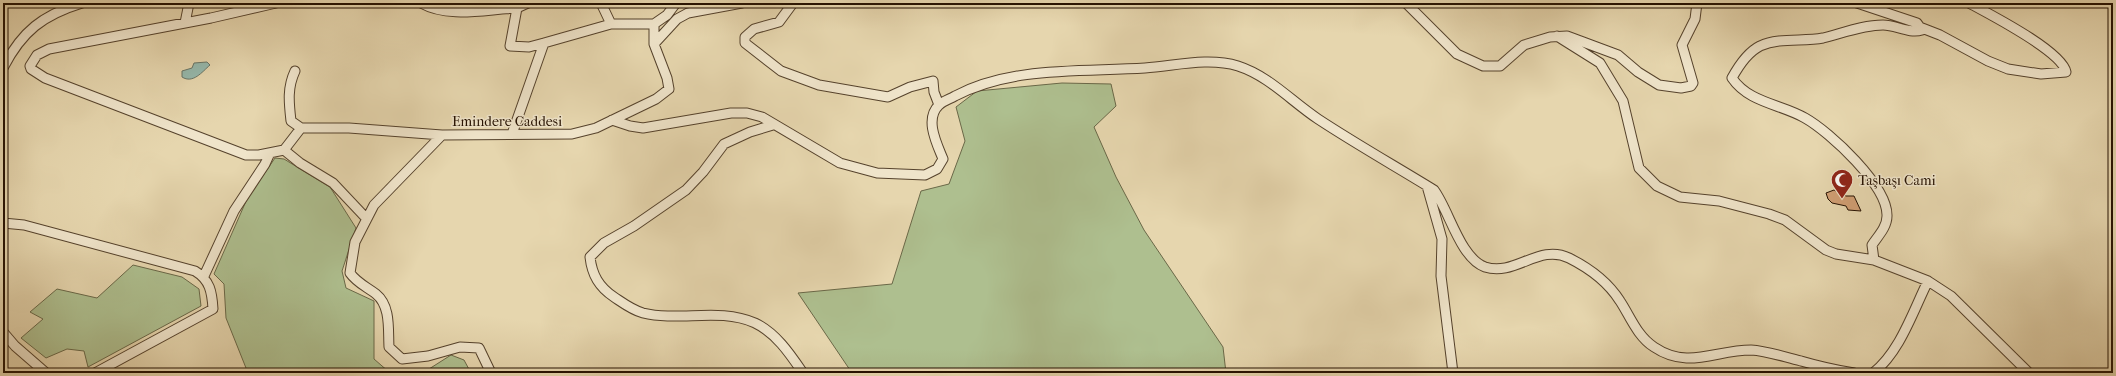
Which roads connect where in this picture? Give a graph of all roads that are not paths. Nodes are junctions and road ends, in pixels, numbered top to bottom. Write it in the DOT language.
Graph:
graph roads {
  1 [pos="9,3"];
  2 [pos="82,3"];
  3 [pos="189,3"];
  4 [pos="276,3"];
  5 [pos="420,3"];
  6 [pos="450,3"];
  7 [pos="528,3"];
  8 [pos="602,3"];
  9 [pos="676,3"];
  10 [pos="742,3"];
  11 [pos="793,3"];
  12 [pos="1406,3"];
  13 [pos="1697,3"];
  14 [pos="1857,3"];
  15 [pos="1969,3"];
  16 [pos="3,6"];
  17 [pos="517,8"];
  18 [pos="446,11"];
  19 [pos="185,23"];
  20 [pos="612,24"];
  21 [pos="654,24"];
  22 [pos="1922,28"];
  23 [pos="1557,36"];
  24 [pos="544,43"];
  25 [pos="654,44"];
  26 [pos="3,68"];
  27 [pos="295,71"];
  28 [pos="939,105"];
  29 [pos="612,120"];
  30 [pos="773,125"];
  31 [pos="301,128"];
  32 [pos="512,134"];
  33 [pos="442,135"];
  34 [pos="284,150"];
  35 [pos="270,154"];
  36 [pos="1427,186"];
  37 [pos="366,218"];
  38 [pos="3,223"];
  39 [pos="1874,260"];
  40 [pos="204,276"];
  41 [pos="1928,281"];
  42 [pos="3,332"];
  43 [pos="46,373"];
  44 [pos="95,373"];
  45 [pos="491,373"];
  46 [pos="803,373"];
  47 [pos="1453,373"];
  48 [pos="1854,373"];
  49 [pos="1873,373"];
  50 [pos="2028,373"];
  1 -- 16 [label="street"];
  2 -- 26 [label="street"];
  3 -- 19 [label="street"];
  4 -- 19 [label="street"];
  5 -- 18 [label="street"];
  6 -- 18 [label="street"];
  7 -- 17 [label="street"];
  8 -- 20 [label="street"];
  9 -- 21 [label="street"];
  10 -- 25 [label="street"];
  11 -- 28 [label="street"];
  12 -- 23 [label="street"];
  13 -- 23 [label="street"];
  14 -- 22 [label="street"];
  15 -- 22 [label="street"];
  17 -- 18 [label="street"];
  17 -- 24 [label="street"];
  19 -- 35 [label="street"];
  20 -- 21 [label="street"];
  20 -- 24 [label="street"];
  21 -- 25 [label="street, Emindere Caddesi"];
  22 -- 39 [label="street"];
  23 -- 39 [label="street"];
  24 -- 32 [label="street"];
  25 -- 29 [label="street, Emindere Caddesi"];
  27 -- 31 [label="street"];
  28 -- 30 [label="street"];
  28 -- 36 [label="street"];
  29 -- 30 [label="street"];
  29 -- 32 [label="street, Emindere Caddesi"];
  30 -- 46 [label="street"];
  31 -- 33 [label="street"];
  31 -- 34 [label="street"];
  32 -- 33 [label="street, Emindere Caddesi"];
  33 -- 37 [label="street, Emindere Caddesi"];
  34 -- 35 [label="street"];
  34 -- 37 [label="street"];
  35 -- 40 [label="street"];
  36 -- 47 [label="street"];
  36 -- 48 [label="street"];
  37 -- 45 [label="street, Emindere Caddesi"];
  38 -- 40 [label="street"];
  39 -- 41 [label="street"];
  40 -- 44 [label="street"];
  41 -- 49 [label="street"];
  41 -- 50 [label="street"];
  42 -- 43 [label="street"];
}
